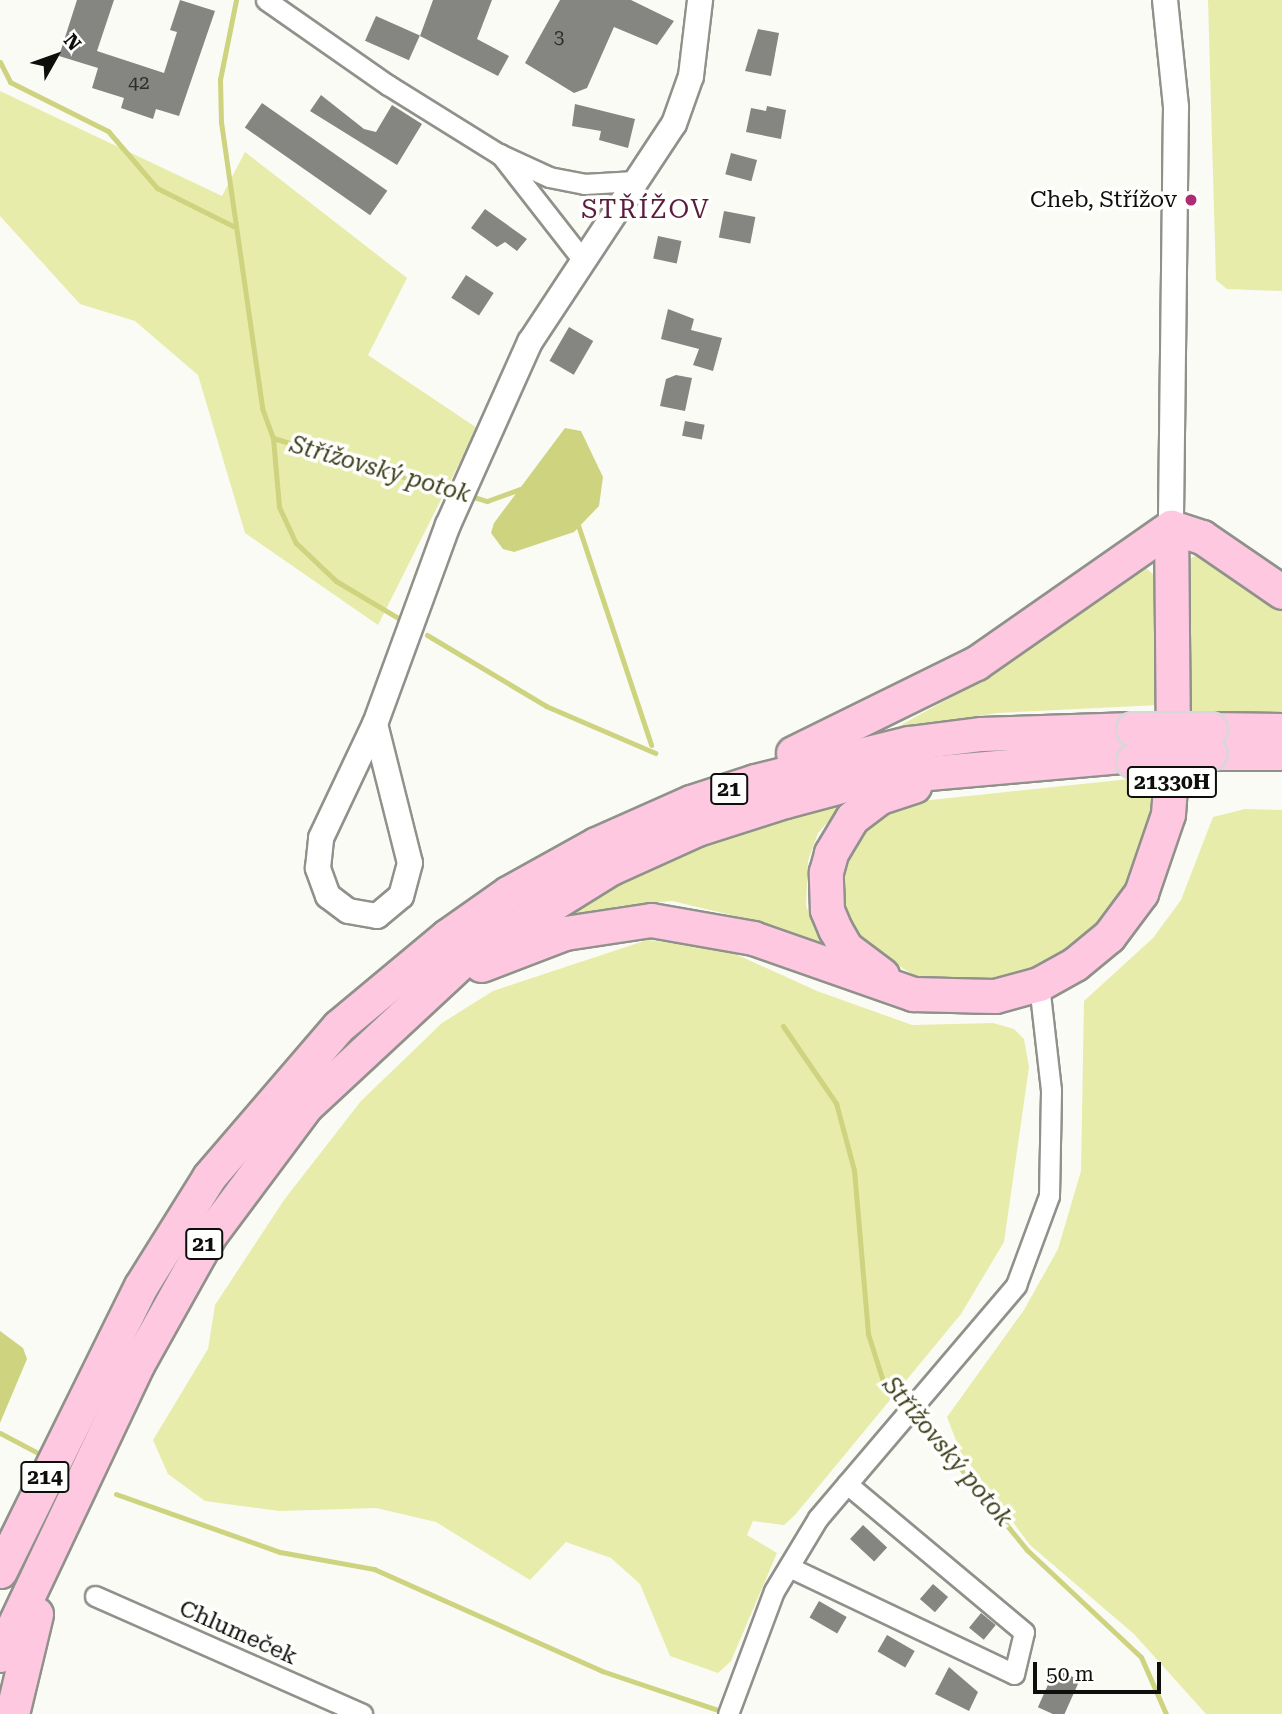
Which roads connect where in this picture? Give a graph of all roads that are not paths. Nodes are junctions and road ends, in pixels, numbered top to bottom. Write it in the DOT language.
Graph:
graph roads {
  1 [pos="266,0"];
  2 [pos="700,0"];
  3 [pos="1165,0"];
  4 [pos="499,153"];
  5 [pos="635,181"];
  6 [pos="582,259"];
  7 [pos="1171,527"];
  8 [pos="1282,592"];
  9 [pos="375,724"];
  10 [pos="1282,730"];
  11 [pos="1210,741"];
  12 [pos="1133,748"];
  13 [pos="1282,753"];
  14 [pos="691,802"];
  15 [pos="1039,984"];
  16 [pos="426,991"];
  17 [pos="950,998"];
  18 [pos="89,1384"];
  19 [pos="847,1484"];
  20 [pos="0,1526"];
  21 [pos="52,1547"];
  22 [pos="789,1567"];
  23 [pos="0,1571"];
  24 [pos="95,1596"];
  25 [pos="0,1655"];
  26 [pos="12,1714"];
  27 [pos="362,1714"];
  28 [pos="728,1714"];
  1 -- 4 [label="street"];
  2 -- 5 [label="street"];
  3 -- 7 [label="street, 21330H"];
  4 -- 5 [label="street"];
  4 -- 6 [label="street"];
  5 -- 6 [label="street"];
  6 -- 9 [label="street"];
  7 -- 8 [label="highway"];
  7 -- 14 [label="highway"];
  7 -- 15 [label="highway, 21330H"];
  9 -- 9 [label="street"];
  10 -- 11 [label="highway, 21"];
  11 -- 12 [label="highway, 21, bridge"];
  11 -- 13 [label="highway, 21"];
  12 -- 14 [label="highway, 21"];
  12 -- 16 [label="highway, 21"];
  12 -- 17 [label="highway, 21"];
  14 -- 18 [label="highway, 21"];
  15 -- 17 [label="highway"];
  15 -- 19 [label="street"];
  16 -- 17 [label="highway, 21"];
  16 -- 21 [label="highway, 21"];
  18 -- 20 [label="highway, 21"];
  18 -- 23 [label="highway, 214"];
  19 -- 22 [label="street"];
  19 -- 22 [label="street"];
  21 -- 25 [label="highway"];
  21 -- 26 [label="highway, 21"];
  22 -- 28 [label="street"];
  24 -- 27 [label="street, Chlumeček"];
}
